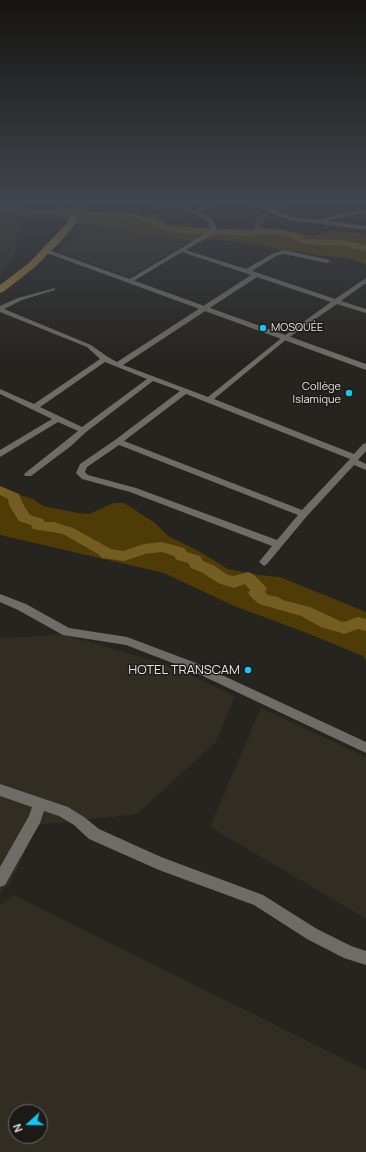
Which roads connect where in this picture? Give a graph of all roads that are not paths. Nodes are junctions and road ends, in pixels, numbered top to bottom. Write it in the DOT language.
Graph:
graph roads {
  1 [pos="41,256"];
  2 [pos="59,256"];
  3 [pos="172,256"];
  4 [pos="198,256"];
  5 [pos="273,256"];
  6 [pos="302,256"];
  7 [pos="327,261"];
  8 [pos="246,272"];
  9 [pos="256,275"];
  10 [pos="366,280"];
  11 [pos="130,281"];
  12 [pos="53,289"];
  13 [pos="0,290"];
  14 [pos="336,301"];
  15 [pos="204,308"];
  16 [pos="0,309"];
  17 [pos="366,311"];
  18 [pos="286,337"];
  19 [pos="105,359"];
  20 [pos="117,365"];
  21 [pos="366,367"];
  22 [pos="152,379"];
  23 [pos="0,391"];
  24 [pos="185,391"];
  25 [pos="209,400"];
  26 [pos="34,407"];
  27 [pos="57,419"];
  28 [pos="83,430"];
  29 [pos="118,442"];
  30 [pos="366,446"];
  31 [pos="0,454"];
  32 [pos="353,460"];
  33 [pos="366,467"];
  34 [pos="28,474"];
  35 [pos="304,514"];
  36 [pos="279,545"];
  37 [pos="264,562"];
  38 [pos="0,598"];
  39 [pos="366,748"];
  40 [pos="0,790"];
  41 [pos="40,803"];
  42 [pos="0,880"];
  43 [pos="366,958"];
  1 -- 13 [label="main road"];
  2 -- 11 [label="street"];
  3 -- 11 [label="street"];
  4 -- 8 [label="street"];
  5 -- 8 [label="street"];
  6 -- 7 [label="street"];
  8 -- 9 [label="street"];
  9 -- 14 [label="street"];
  9 -- 15 [label="street"];
  10 -- 14 [label="street"];
  11 -- 15 [label="street"];
  12 -- 16 [label="street"];
  14 -- 17 [label="street"];
  14 -- 18 [label="street"];
  15 -- 18 [label="street"];
  15 -- 20 [label="street"];
  16 -- 19 [label="street"];
  18 -- 21 [label="street"];
  18 -- 25 [label="street"];
  19 -- 20 [label="street"];
  19 -- 26 [label="street"];
  20 -- 22 [label="street"];
  22 -- 24 [label="street"];
  22 -- 28 [label="street"];
  23 -- 26 [label="street"];
  24 -- 25 [label="street"];
  24 -- 29 [label="street"];
  25 -- 32 [label="street"];
  26 -- 27 [label="street"];
  27 -- 28 [label="street"];
  27 -- 31 [label="street"];
  28 -- 34 [label="street"];
  29 -- 35 [label="street"];
  29 -- 36 [label="street"];
  30 -- 32 [label="street"];
  32 -- 33 [label="street"];
  32 -- 35 [label="street"];
  35 -- 36 [label="street"];
  36 -- 37 [label="street"];
  38 -- 39 [label="street"];
  40 -- 41 [label="street"];
  41 -- 42 [label="street"];
  41 -- 43 [label="street"];
}
